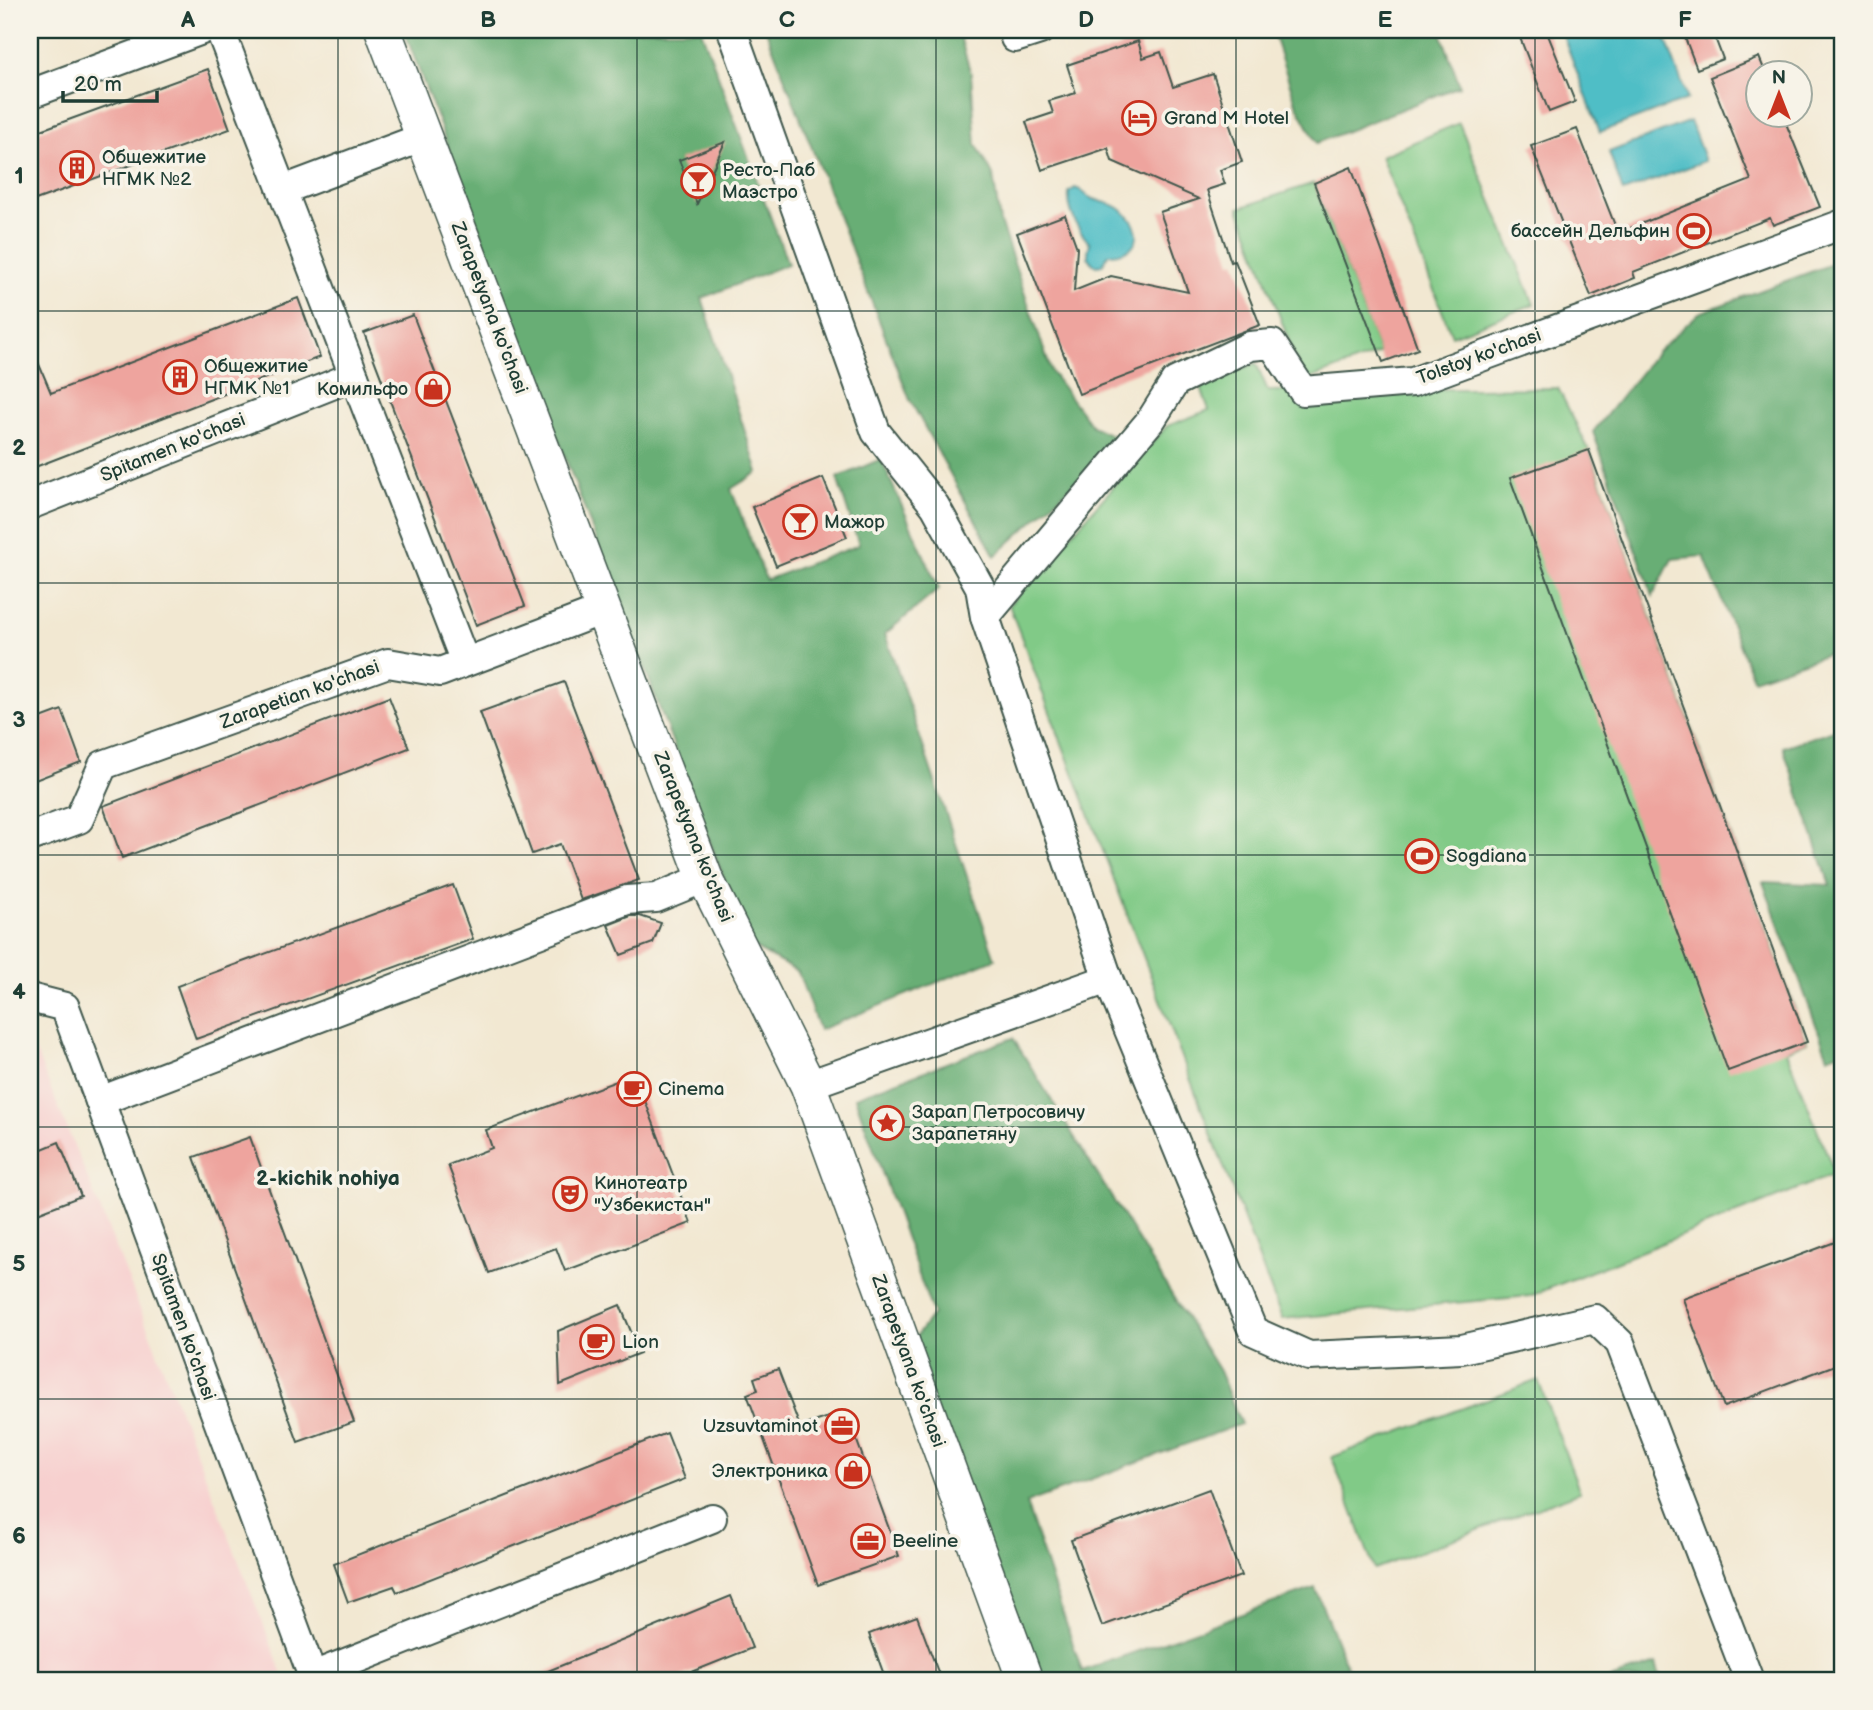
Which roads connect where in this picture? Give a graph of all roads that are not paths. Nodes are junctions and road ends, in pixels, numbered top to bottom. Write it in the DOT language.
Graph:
graph roads {
  1 [pos="202,30"];
  2 [pos="220,30"];
  3 [pos="383,30"];
  4 [pos="732,30"];
  5 [pos="30,94"];
  6 [pos="424,137"];
  7 [pos="284,190"];
  8 [pos="1843,224"];
  9 [pos="355,376"];
  10 [pos="30,505"];
  11 [pos="603,610"];
  12 [pos="985,617"];
  13 [pos="465,662"];
  14 [pos="30,837"];
  15 [pos="705,878"];
  16 [pos="1108,979"];
  17 [pos="30,998"];
  18 [pos="808,1085"];
  19 [pos="100,1101"];
  20 [pos="712,1518"];
  21 [pos="314,1678"];
  22 [pos="1025,1680"];
  23 [pos="1749,1680"];
  1 -- 5 [label="street"];
  2 -- 7 [label="street"];
  3 -- 6 [label="street, Zarapetyana ko'chasi"];
  4 -- 12 [label="street"];
  6 -- 7 [label="street"];
  6 -- 11 [label="street, Zarapetyana ko'chasi"];
  7 -- 9 [label="street"];
  8 -- 12 [label="street, Tolstoy ko'chasi"];
  9 -- 10 [label="street, Spitamen ko'chasi"];
  9 -- 13 [label="street"];
  11 -- 13 [label="street, Zarapetian ko'chasi"];
  11 -- 15 [label="street, Zarapetyana ko'chasi"];
  12 -- 16 [label="street"];
  13 -- 14 [label="street, Zarapetian ko'chasi"];
  15 -- 18 [label="street, Zarapetyana ko'chasi"];
  15 -- 19 [label="street"];
  16 -- 18 [label="street"];
  16 -- 23 [label="street"];
  17 -- 19 [label="street, Spitamen ko'chasi"];
  18 -- 22 [label="street, Zarapetyana ko'chasi"];
  19 -- 21 [label="street, Spitamen ko'chasi"];
  20 -- 21 [label="street"];
}
